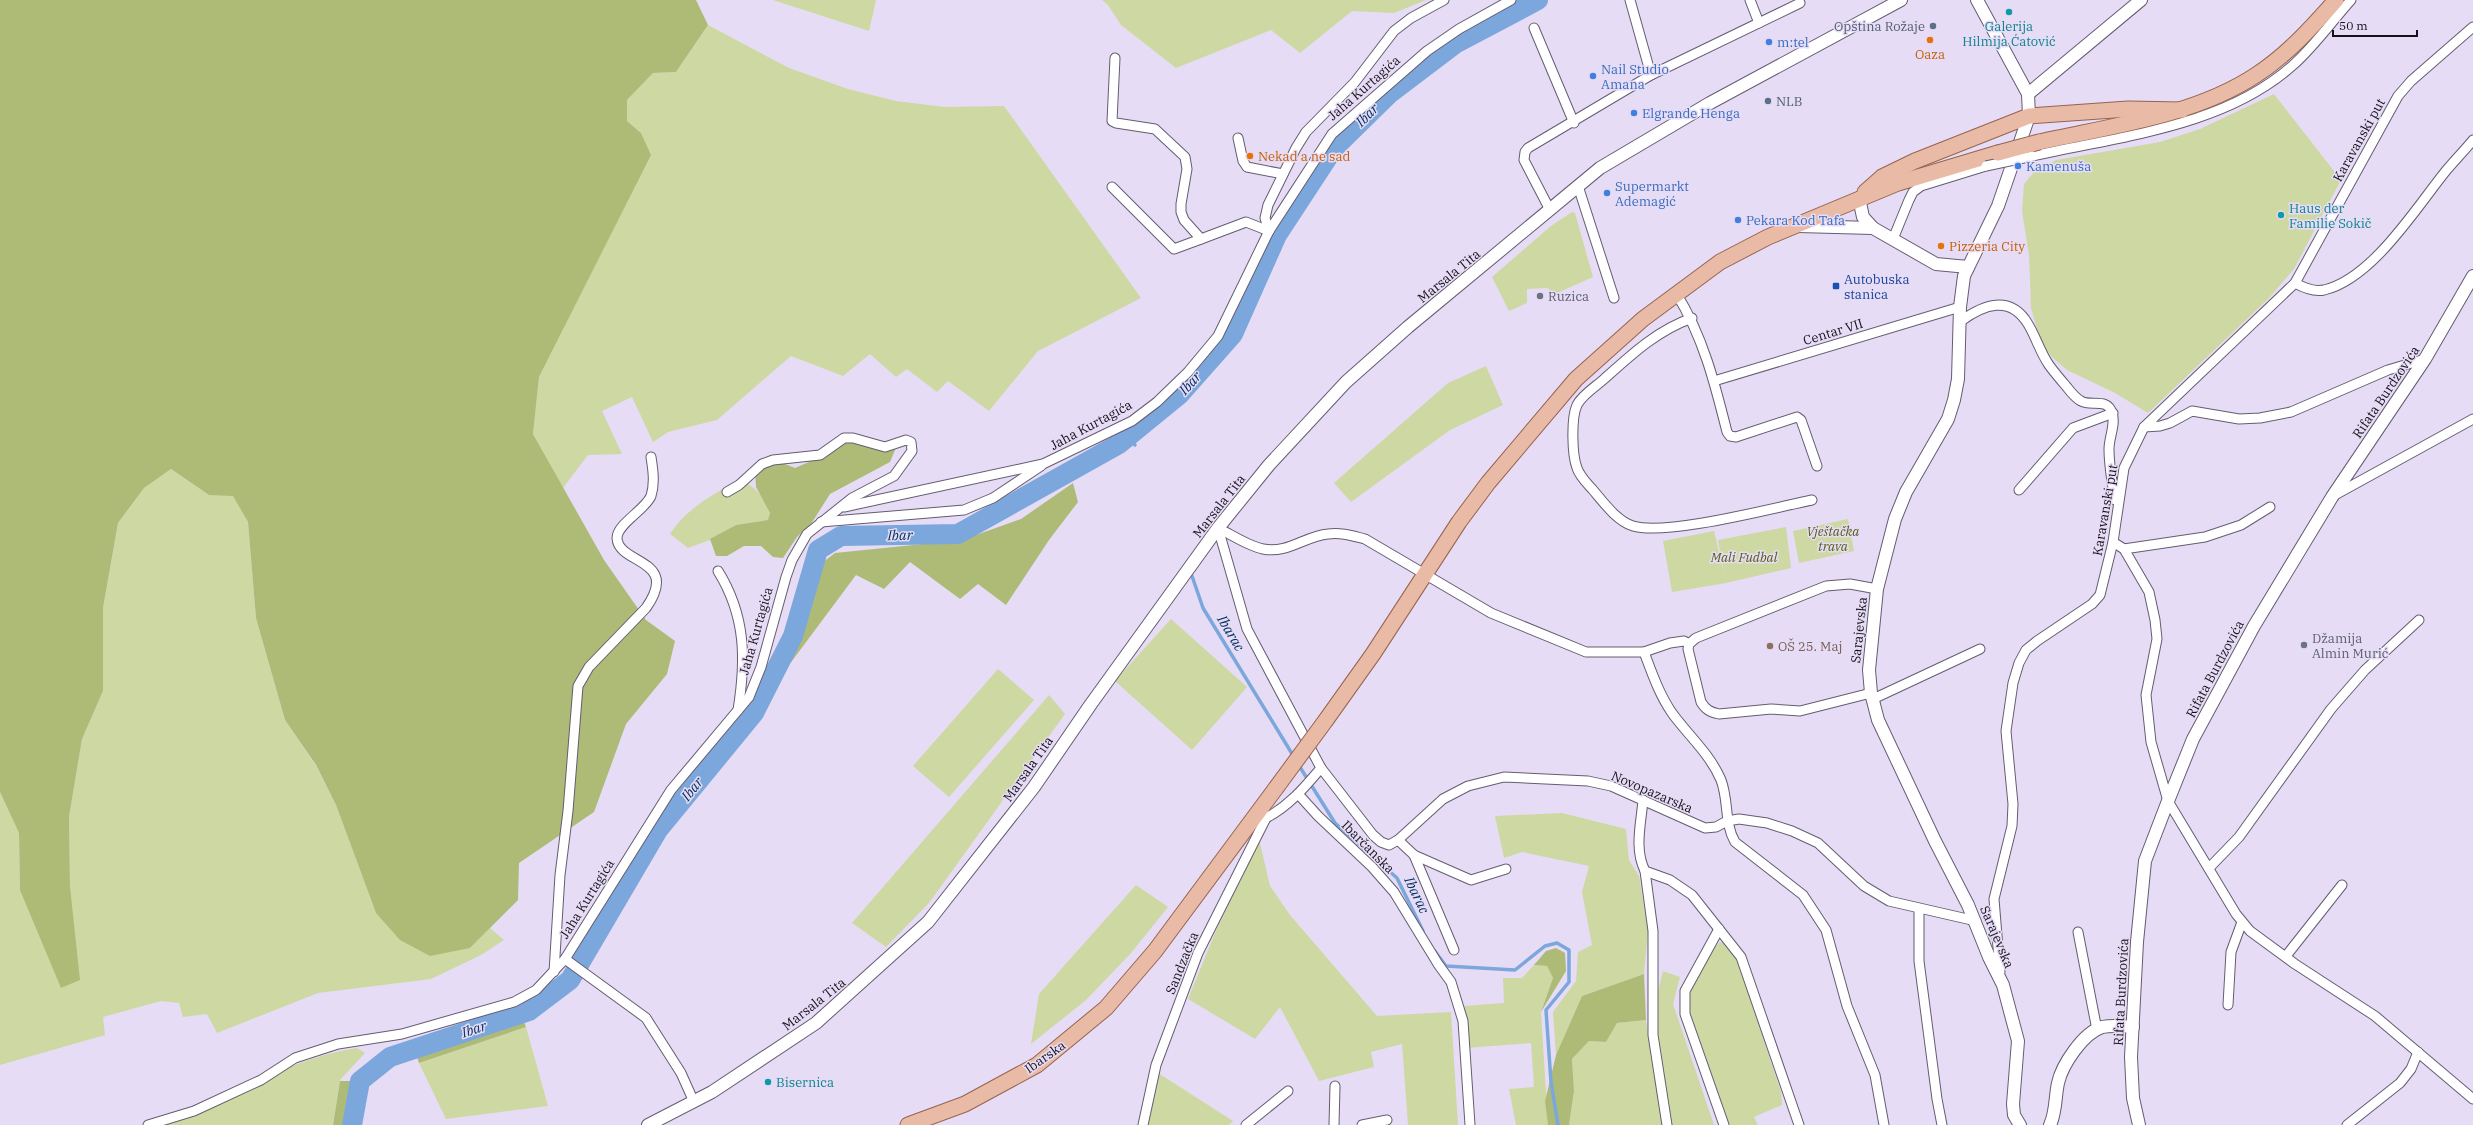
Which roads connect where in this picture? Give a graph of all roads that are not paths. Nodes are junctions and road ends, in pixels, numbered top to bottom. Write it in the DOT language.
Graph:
graph roads {
  1 [pos="1444,0"];
  2 [pos="1511,0"];
  3 [pos="1630,0"];
  4 [pos="1750,0"];
  5 [pos="1901,0"];
  6 [pos="1977,0"];
  7 [pos="2141,0"];
  8 [pos="2336,0"];
  9 [pos="2351,0"];
  10 [pos="1800,3"];
  11 [pos="1759,23"];
  12 [pos="2473,27"];
  13 [pos="1534,28"];
  14 [pos="1115,58"];
  15 [pos="1651,75"];
  16 [pos="2028,94"];
  17 [pos="2182,110"];
  18 [pos="2029,116"];
  19 [pos="1574,123"];
  20 [pos="1238,138"];
  21 [pos="2473,140"];
  22 [pos="2036,149"];
  23 [pos="1283,174"];
  24 [pos="1578,186"];
  25 [pos="1112,187"];
  26 [pos="1859,198"];
  27 [pos="1550,210"];
  28 [pos="1792,226"];
  29 [pos="1873,228"];
  30 [pos="1269,231"];
  31 [pos="1201,239"];
  32 [pos="1893,239"];
  33 [pos="1968,266"];
  34 [pos="2473,276"];
  35 [pos="2295,283"];
  36 [pos="1676,294"];
  37 [pos="1614,298"];
  38 [pos="1960,307"];
  39 [pos="1692,318"];
  40 [pos="1961,321"];
  41 [pos="2425,359"];
  42 [pos="1714,381"];
  43 [pos="2113,413"];
  44 [pos="2473,420"];
  45 [pos="2144,427"];
  46 [pos="651,457"];
  47 [pos="1043,464"];
  48 [pos="1817,466"];
  49 [pos="2019,490"];
  50 [pos="727,492"];
  51 [pos="2332,497"];
  52 [pos="1812,500"];
  53 [pos="2270,507"];
  54 [pos="837,509"];
  55 [pos="2117,513"];
  56 [pos="821,522"];
  57 [pos="1218,528"];
  58 [pos="2113,542"];
  59 [pos="2124,549"];
  60 [pos="718,571"];
  61 [pos="1425,576"];
  62 [pos="1878,589"];
  63 [pos="2419,620"];
  64 [pos="1689,644"];
  65 [pos="1980,649"];
  66 [pos="1644,652"];
  67 [pos="1872,696"];
  68 [pos="738,711"];
  69 [pos="1318,772"];
  70 [pos="1299,794"];
  71 [pos="1644,800"];
  72 [pos="2168,801"];
  73 [pos="1262,815"];
  74 [pos="1728,821"];
  75 [pos="1398,840"];
  76 [pos="1414,855"];
  77 [pos="2209,868"];
  78 [pos="1506,869"];
  79 [pos="1645,871"];
  80 [pos="2342,885"];
  81 [pos="1919,909"];
  82 [pos="1976,921"];
  83 [pos="2242,922"];
  84 [pos="1719,928"];
  85 [pos="2078,932"];
  86 [pos="1454,950"];
  87 [pos="2286,956"];
  88 [pos="565,959"];
  89 [pos="554,972"];
  90 [pos="2003,985"];
  91 [pos="2228,1005"];
  92 [pos="2133,1027"];
  93 [pos="2097,1030"];
  94 [pos="2418,1052"];
  95 [pos="1336,1086"];
  96 [pos="1288,1092"];
  97 [pos="2473,1099"];
  98 [pos="694,1102"];
  99 [pos="1387,1120"];
  100 [pos="661,1122"];
  101 [pos="2017,1124"];
  102 [pos="148,1125"];
  103 [pos="648,1125"];
  104 [pos="908,1125"];
  105 [pos="1143,1125"];
  106 [pos="1246,1125"];
  107 [pos="1334,1125"];
  108 [pos="1362,1125"];
  109 [pos="1470,1125"];
  110 [pos="1667,1125"];
  111 [pos="1724,1125"];
  112 [pos="1799,1125"];
  113 [pos="1884,1125"];
  114 [pos="1942,1125"];
  115 [pos="2050,1125"];
  116 [pos="2139,1125"];
  117 [pos="2347,1125"];
  1 -- 23 [label="street, Jaha Kurtagića"];
  2 -- 30 [label="street, Jaha Kurtagića"];
  3 -- 15 [label="street"];
  4 -- 11 [label="street"];
  5 -- 24 [label="street, Marsala Tita"];
  6 -- 16 [label="street"];
  7 -- 16 [label="street"];
  8 -- 17 [label="main road"];
  9 -- 22 [label="street"];
  10 -- 11 [label="street"];
  11 -- 15 [label="street"];
  12 -- 35 [label="street, Karavanski put"];
  13 -- 19 [label="street"];
  14 -- 31 [label="street"];
  15 -- 19 [label="street"];
  16 -- 18 [label="street"];
  17 -- 18 [label="main road"];
  17 -- 22 [label="main road, Ibarska"];
  18 -- 26 [label="main road"];
  18 -- 33 [label="street, Sarajevska"];
  19 -- 27 [label="street"];
  20 -- 23 [label="street"];
  21 -- 35 [label="street"];
  22 -- 26 [label="main road, Ibarska, bridge"];
  22 -- 32 [label="street, bridge"];
  23 -- 30 [label="street, Jaha Kurtagića"];
  24 -- 27 [label="street, Marsala Tita"];
  24 -- 37 [label="street"];
  25 -- 31 [label="street"];
  26 -- 28 [label="main road, Ibarska"];
  26 -- 29 [label="street"];
  27 -- 57 [label="street, Marsala Tita"];
  28 -- 29 [label="street"];
  28 -- 36 [label="main road, Ibarska"];
  29 -- 32 [label="street"];
  30 -- 31 [label="street"];
  30 -- 47 [label="street, Jaha Kurtagića"];
  32 -- 33 [label="street"];
  33 -- 38 [label="street, Sarajevska"];
  34 -- 41 [label="street, Rifata Burdzovića"];
  35 -- 45 [label="street, Karavanski put"];
  36 -- 39 [label="street"];
  36 -- 61 [label="main road, Ibarska"];
  38 -- 40 [label="street, Sarajevska"];
  38 -- 42 [label="street, Centar VII"];
  39 -- 42 [label="street"];
  39 -- 52 [label="street"];
  40 -- 43 [label="street"];
  40 -- 62 [label="street, Sarajevska"];
  41 -- 45 [label="street"];
  41 -- 51 [label="street, Rifata Burdzovića"];
  42 -- 48 [label="street"];
  43 -- 49 [label="street"];
  43 -- 55 [label="street"];
  44 -- 51 [label="street"];
  45 -- 55 [label="street, Karavanski put"];
  46 -- 89 [label="street"];
  47 -- 54 [label="street, Jaha Kurtagića"];
  47 -- 56 [label="street, Jaha Kurtagića"];
  50 -- 54 [label="street"];
  51 -- 72 [label="street, Rifata Burdzovića"];
  53 -- 59 [label="street"];
  54 -- 56 [label="street"];
  55 -- 58 [label="street, Karavanski put"];
  56 -- 68 [label="street, Jaha Kurtagića"];
  57 -- 61 [label="street"];
  57 -- 69 [label="street"];
  57 -- 98 [label="street, Marsala Tita"];
  58 -- 59 [label="street"];
  58 -- 90 [label="street, Karavanski put"];
  59 -- 72 [label="street"];
  60 -- 68 [label="street"];
  61 -- 66 [label="street"];
  61 -- 73 [label="main road, Ibarska, bridge"];
  62 -- 64 [label="street"];
  62 -- 67 [label="street, Sarajevska"];
  63 -- 77 [label="street"];
  64 -- 66 [label="street"];
  64 -- 67 [label="street"];
  65 -- 67 [label="street"];
  66 -- 74 [label="street"];
  67 -- 82 [label="street, Sarajevska"];
  68 -- 88 [label="street, Jaha Kurtagića"];
  69 -- 70 [label="street"];
  69 -- 75 [label="street"];
  70 -- 73 [label="street"];
  70 -- 109 [label="street, Ibarčanska"];
  71 -- 74 [label="street, Novopazarska"];
  71 -- 75 [label="street, Novopazarska"];
  71 -- 79 [label="street"];
  72 -- 77 [label="street"];
  72 -- 92 [label="street, Rifata Burdzovića"];
  73 -- 104 [label="main road, Ibarska"];
  73 -- 105 [label="street, Sandzačka"];
  74 -- 81 [label="street, Novopazarska"];
  74 -- 113 [label="street"];
  75 -- 76 [label="street"];
  76 -- 78 [label="street"];
  76 -- 86 [label="street"];
  77 -- 83 [label="street"];
  79 -- 84 [label="street"];
  79 -- 110 [label="street"];
  80 -- 87 [label="street"];
  81 -- 82 [label="street, Novopazarska"];
  81 -- 114 [label="street"];
  82 -- 90 [label="street, Sarajevska"];
  83 -- 87 [label="street"];
  83 -- 91 [label="street"];
  84 -- 111 [label="street"];
  84 -- 112 [label="street"];
  85 -- 93 [label="street"];
  87 -- 94 [label="street"];
  88 -- 89 [label="street, Jaha Kurtagića"];
  88 -- 98 [label="street"];
  89 -- 102 [label="street, Jaha Kurtagića"];
  90 -- 101 [label="street, Sarajevska"];
  92 -- 93 [label="street"];
  92 -- 116 [label="street, Rifata Burdzovića"];
  93 -- 115 [label="street"];
  94 -- 97 [label="street"];
  94 -- 117 [label="street"];
  95 -- 107 [label="street"];
  96 -- 106 [label="street"];
  98 -- 100 [label="street, Marsala Tita"];
  99 -- 108 [label="street"];
  100 -- 103 [label="street, Marsala Tita"];
}
